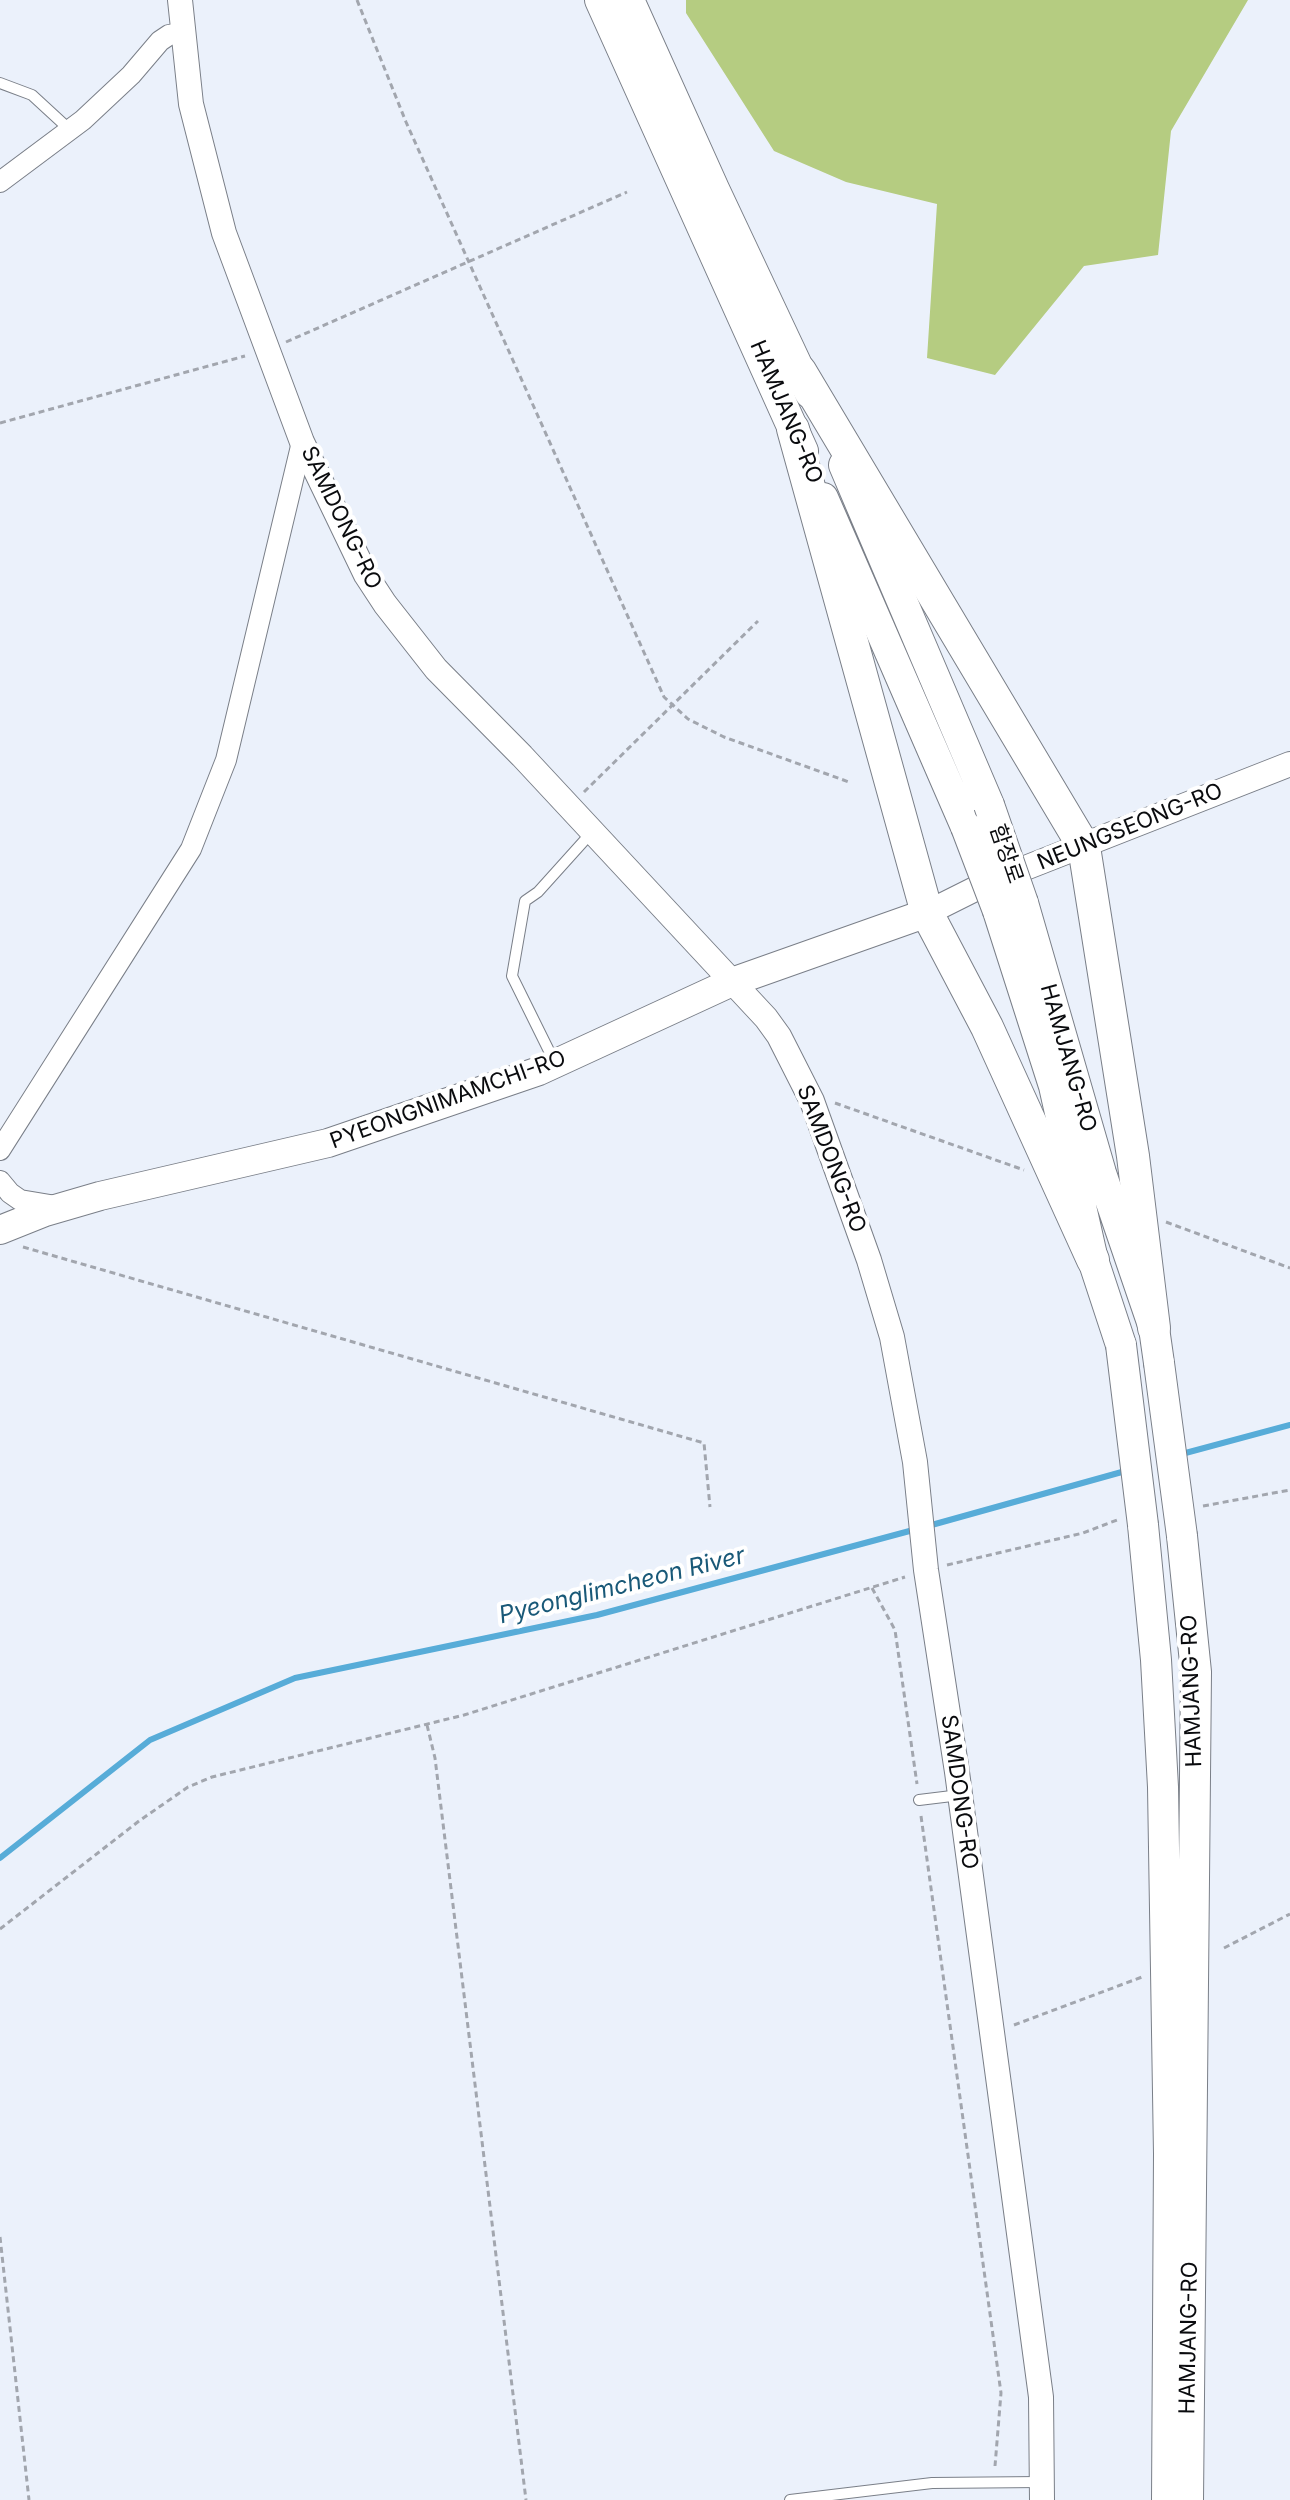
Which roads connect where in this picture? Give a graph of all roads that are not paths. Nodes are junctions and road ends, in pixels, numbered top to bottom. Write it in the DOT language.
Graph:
graph roads {
  1 [pos="180,0"];
  2 [pos="600,0"];
  3 [pos="629,0"];
  4 [pos="182,33"];
  5 [pos="0,83"];
  6 [pos="70,130"];
  7 [pos="0,182"];
  8 [pos="800,371"];
  9 [pos="793,429"];
  10 [pos="302,442"];
  11 [pos="1290,764"];
  12 [pos="989,805"];
  13 [pos="592,832"];
  14 [pos="1084,847"];
  15 [pos="1010,907"];
  16 [pos="927,913"];
  17 [pos="732,982"];
  18 [pos="556,1063"];
  19 [pos="1,1151"];
  20 [pos="0,1181"];
  21 [pos="64,1207"];
  22 [pos="1,1230"];
  23 [pos="1093,1260"];
  24 [pos="1154,1328"];
  25 [pos="960,1795"];
  26 [pos="919,1800"];
  27 [pos="1042,2491"];
  28 [pos="790,2500"];
  29 [pos="1167,2500"];
  30 [pos="1188,2500"];
  1 -- 4 [label="street, SAMDONG-RO"];
  2 -- 9 [label="main road, HAMJANG-RO"];
  3 -- 8 [label="main road, HAMJANG-RO"];
  4 -- 6 [label="street"];
  4 -- 10 [label="street, SAMDONG-RO"];
  5 -- 6 [label="lane"];
  6 -- 7 [label="street"];
  8 -- 12 [label="main road, HAMJANG-RO"];
  8 -- 14 [label="highway"];
  9 -- 15 [label="main road, HAMJANG-RO, bridge"];
  9 -- 16 [label="highway"];
  10 -- 13 [label="street, SAMDONG-RO"];
  10 -- 19 [label="street"];
  11 -- 14 [label="street, NEUNGSEONG-RO"];
  12 -- 15 [label="main road, 함장로, bridge"];
  13 -- 17 [label="street, SAMDONG-RO"];
  13 -- 18 [label="lane"];
  14 -- 16 [label="street, NEUNGSEONG-RO"];
  14 -- 24 [label="highway"];
  15 -- 23 [label="main road, HAMJANG-RO"];
  15 -- 24 [label="main road, HAMJANG-RO"];
  16 -- 17 [label="main road, PYEONGNIMAMCHI-RO"];
  16 -- 23 [label="highway"];
  17 -- 18 [label="main road, PYEONGNIMAMCHI-RO"];
  17 -- 25 [label="street, SAMDONG-RO"];
  18 -- 21 [label="main road, PYEONGNIMAMCHI-RO"];
  20 -- 21 [label="street"];
  21 -- 22 [label="main road, PYEONGNIMAMCHI-RO"];
  23 -- 29 [label="main road, HAMJANG-RO, bridge"];
  24 -- 30 [label="main road, HAMJANG-RO, bridge"];
  25 -- 26 [label="lane"];
  25 -- 27 [label="street, SAMDONG-RO"];
  27 -- 28 [label="lane"];
}
